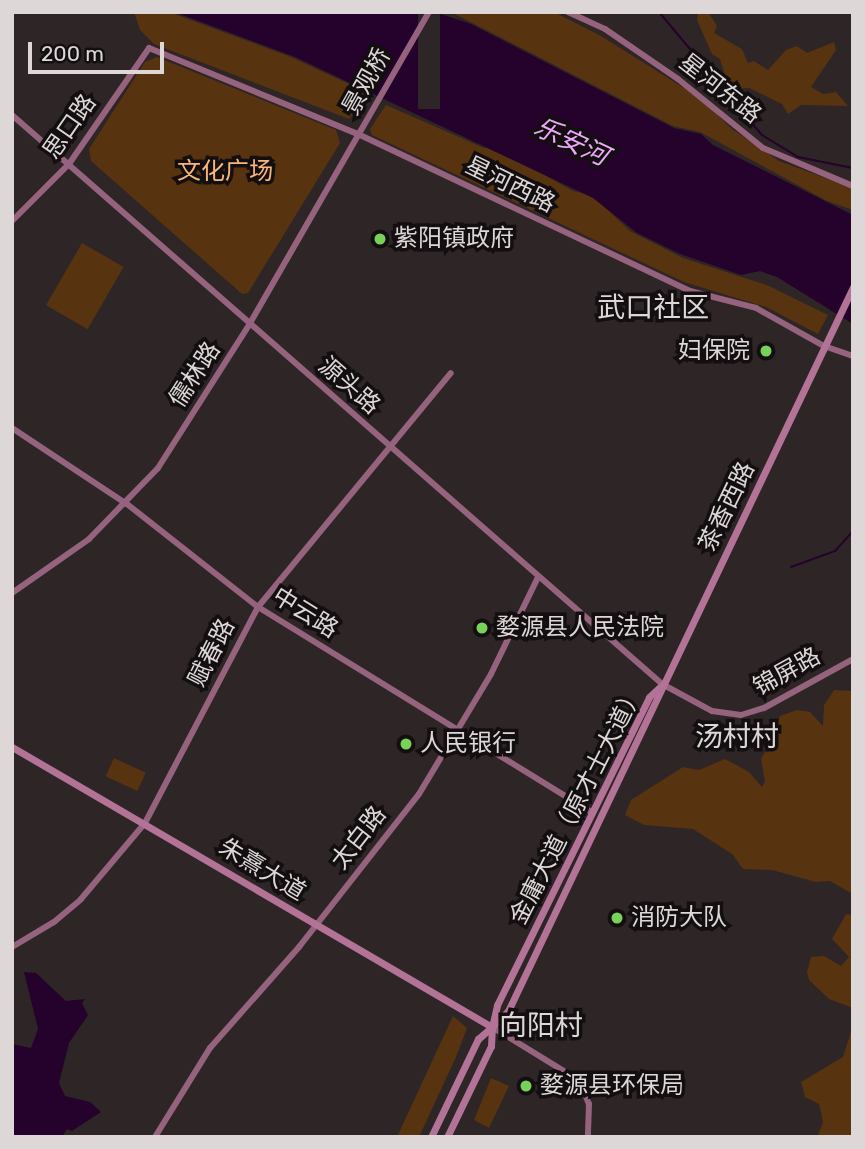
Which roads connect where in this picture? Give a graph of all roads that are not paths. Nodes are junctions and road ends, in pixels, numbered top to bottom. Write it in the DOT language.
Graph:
graph roads {
  1 [pos="429,12"];
  2 [pos="568,12"];
  3 [pos="149,48"];
  4 [pos="12,116"];
  5 [pos="360,135"];
  6 [pos="69,164"];
  7 [pos="853,186"];
  8 [pos="12,221"];
  9 [pos="853,287"];
  10 [pos="249,325"];
  11 [pos="824,346"];
  12 [pos="853,356"];
  13 [pos="451,373"];
  14 [pos="12,428"];
  15 [pos="388,446"];
  16 [pos="127,504"];
  17 [pos="538,577"];
  18 [pos="12,593"];
  19 [pos="258,607"];
  20 [pos="853,659"];
  21 [pos="662,684"];
  22 [pos="460,729"];
  23 [pos="12,747"];
  24 [pos="592,812"];
  25 [pos="145,823"];
  26 [pos="316,924"];
  27 [pos="12,947"];
  28 [pos="492,1027"];
  29 [pos="155,1137"];
  30 [pos="431,1137"];
  31 [pos="447,1137"];
  32 [pos="588,1137"];
  1 -- 5 [label="street, 景观桥"];
  2 -- 7 [label="street, 星河东路"];
  3 -- 5 [label="street, 星河西路"];
  3 -- 6 [label="street, 思口路"];
  4 -- 6 [label="street, 源头路"];
  5 -- 10 [label="street, 儒林路"];
  5 -- 11 [label="street, 星河西路"];
  6 -- 8 [label="street, 思口路"];
  6 -- 10 [label="street, 源头路"];
  9 -- 11 [label="main road, 茶香西路"];
  10 -- 15 [label="street, 源头路"];
  10 -- 16 [label="street, 儒林路"];
  11 -- 12 [label="street, 星河西路"];
  11 -- 21 [label="main road, 茶香西路"];
  13 -- 15 [label="street, 赋春路"];
  14 -- 16 [label="street, 中云路"];
  15 -- 17 [label="street, 源头路"];
  15 -- 19 [label="street, 赋春路"];
  16 -- 18 [label="street, 儒林路"];
  16 -- 19 [label="street, 中云路"];
  17 -- 21 [label="street, 源头路"];
  17 -- 22 [label="street, 太白路"];
  19 -- 22 [label="street, 中云路"];
  19 -- 25 [label="street, 赋春路"];
  20 -- 21 [label="street, 锦屏路"];
  21 -- 24 [label="main road, 金庸大道（原才士大道）"];
  21 -- 28 [label="main road, 金庸大道（原才士大道）"];
  22 -- 24 [label="street, 中云路"];
  22 -- 26 [label="street, 太白路"];
  23 -- 25 [label="main road, 朱熹大道"];
  24 -- 28 [label="main road, 金庸大道（原才士大道）"];
  25 -- 26 [label="main road, 朱熹大道"];
  25 -- 27 [label="street, 赋春路"];
  26 -- 28 [label="main road, 朱熹大道"];
  26 -- 29 [label="street, 太白路"];
  28 -- 30 [label="main road, 金庸大道（原才士大道）"];
  28 -- 31 [label="main road, 金庸大道（原才士大道）"];
  28 -- 32 [label="street"];
}
